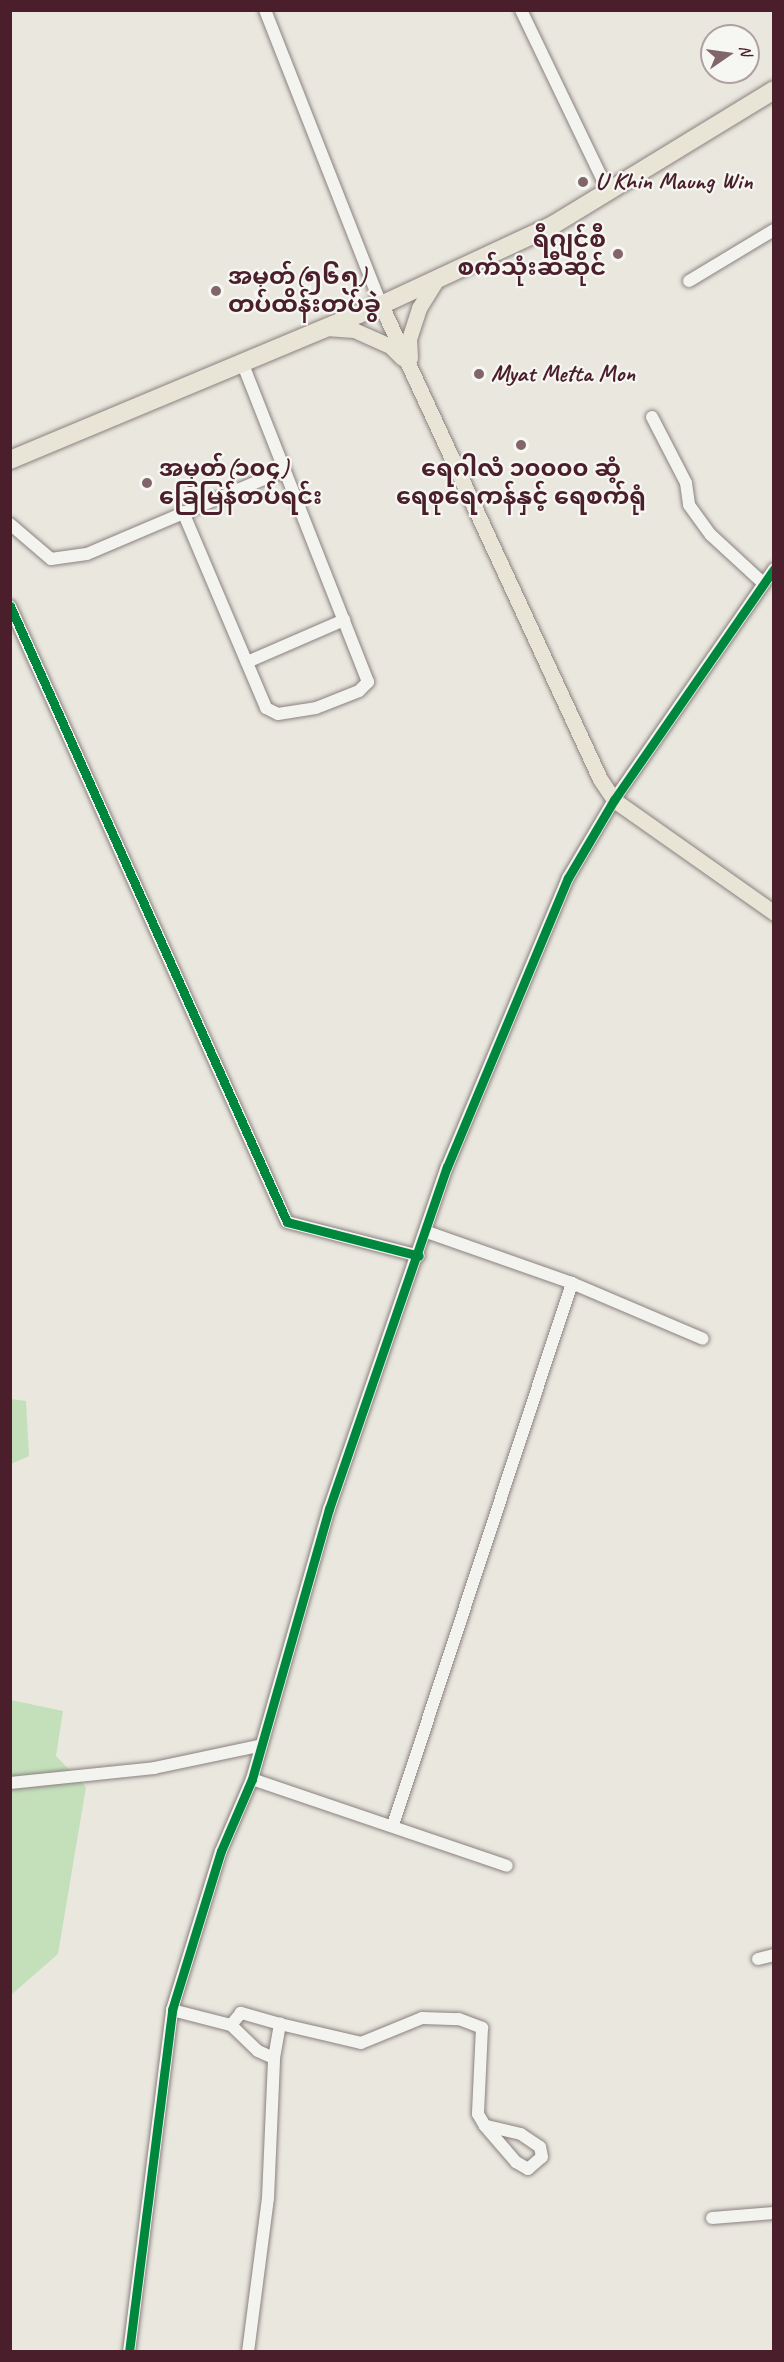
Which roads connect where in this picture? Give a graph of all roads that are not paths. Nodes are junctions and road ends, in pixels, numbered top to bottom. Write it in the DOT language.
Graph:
graph roads {
  1 [pos="265,10"];
  2 [pos="521,10"];
  3 [pos="774,90"];
  4 [pos="609,193"];
  5 [pos="774,230"];
  6 [pos="436,281"];
  7 [pos="689,281"];
  8 [pos="381,305"];
  9 [pos="326,328"];
  10 [pos="243,364"];
  11 [pos="412,373"];
  12 [pos="652,417"];
  13 [pos="10,460"];
  14 [pos="285,470"];
  15 [pos="183,512"];
  16 [pos="10,524"];
  17 [pos="774,569"];
  18 [pos="763,583"];
  19 [pos="10,606"];
  20 [pos="344,620"];
  21 [pos="247,662"];
  22 [pos="614,800"];
  23 [pos="774,913"];
  24 [pos="427,1232"];
  25 [pos="419,1256"];
  26 [pos="572,1283"];
  27 [pos="703,1339"];
  28 [pos="258,1746"];
  29 [pos="252,1779"];
  30 [pos="10,1783"];
  31 [pos="393,1825"];
  32 [pos="507,1866"];
  33 [pos="774,1955"];
  34 [pos="758,1959"];
  35 [pos="172,2010"];
  36 [pos="280,2024"];
  37 [pos="231,2025"];
  38 [pos="274,2058"];
  39 [pos="485,2126"];
  40 [pos="774,2213"];
  41 [pos="712,2218"];
  42 [pos="129,2352"];
  43 [pos="248,2352"];
  1 -- 8 [label="street"];
  2 -- 4 [label="street"];
  3 -- 4 [label="highway"];
  4 -- 6 [label="highway"];
  5 -- 7 [label="street"];
  6 -- 8 [label="highway"];
  6 -- 11 [label="main road"];
  8 -- 9 [label="highway"];
  8 -- 11 [label="main road"];
  9 -- 10 [label="highway"];
  9 -- 11 [label="main road"];
  10 -- 13 [label="highway"];
  10 -- 14 [label="street"];
  11 -- 22 [label="main road"];
  12 -- 18 [label="street"];
  14 -- 15 [label="street"];
  14 -- 20 [label="street"];
  15 -- 16 [label="street"];
  15 -- 21 [label="street"];
  17 -- 18 [label="street"];
  18 -- 22 [label="street"];
  19 -- 25 [label="street"];
  20 -- 21 [label="street"];
  20 -- 21 [label="street"];
  22 -- 23 [label="main road"];
  22 -- 24 [label="street"];
  24 -- 25 [label="street"];
  24 -- 26 [label="street"];
  25 -- 28 [label="street"];
  26 -- 27 [label="street"];
  26 -- 31 [label="street"];
  28 -- 29 [label="street"];
  28 -- 30 [label="street"];
  29 -- 31 [label="street"];
  29 -- 35 [label="street"];
  31 -- 32 [label="street"];
  33 -- 34 [label="street"];
  35 -- 37 [label="street"];
  35 -- 42 [label="street"];
  36 -- 37 [label="street"];
  36 -- 38 [label="street"];
  36 -- 39 [label="street"];
  37 -- 38 [label="street"];
  38 -- 43 [label="street"];
  39 -- 39 [label="street"];
  40 -- 41 [label="street"];
}
